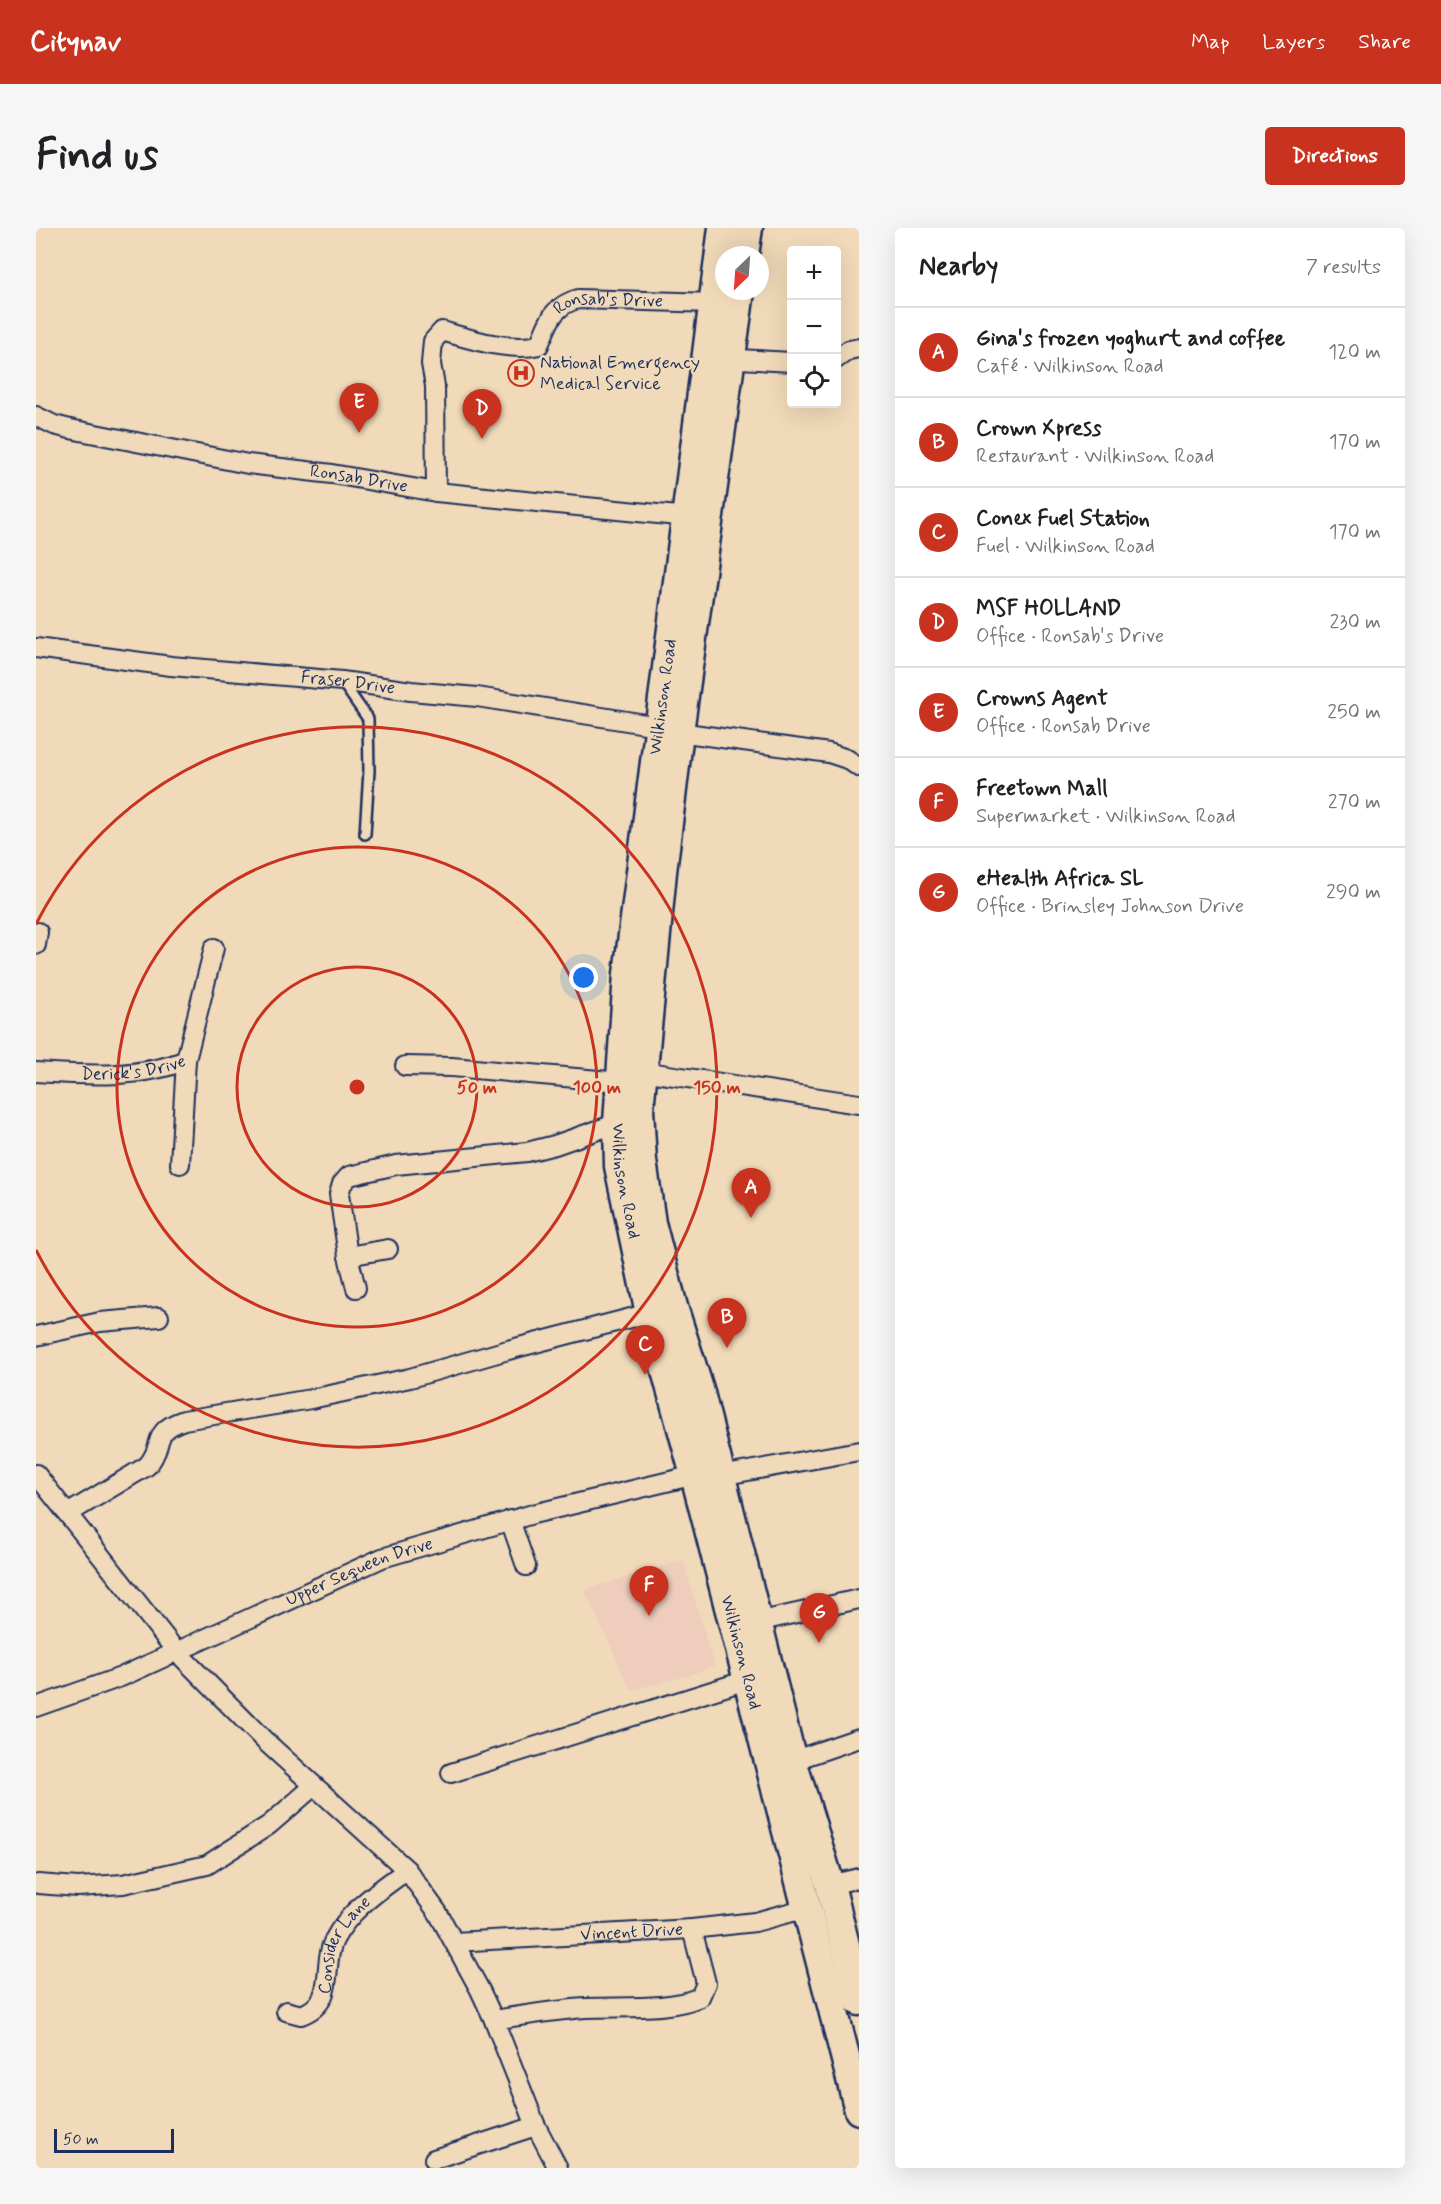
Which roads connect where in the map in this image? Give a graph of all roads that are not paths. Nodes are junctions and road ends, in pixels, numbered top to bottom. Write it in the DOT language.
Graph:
graph roads {
  1 [pos="723,228"];
  2 [pos="748,228"];
  3 [pos="745,246"];
  4 [pos="737,300"];
  5 [pos="714,303"];
  6 [pos="859,348"];
  7 [pos="841,356"];
  8 [pos="719,358"];
  9 [pos="787,362"];
  10 [pos="36,416"];
  11 [pos="436,492"];
  12 [pos="688,517"];
  13 [pos="36,648"];
  14 [pos="342,681"];
  15 [pos="669,729"];
  16 [pos="859,767"];
  17 [pos="365,834"];
  18 [pos="214,948"];
  19 [pos="186,1060"];
  20 [pos="405,1066"];
  21 [pos="36,1074"];
  22 [pos="632,1077"];
  23 [pos="859,1104"];
  24 [pos="618,1123"];
  25 [pos="180,1164"];
  26 [pos="388,1249"];
  27 [pos="348,1256"];
  28 [pos="356,1288"];
  29 [pos="650,1313"];
  30 [pos="159,1317"];
  31 [pos="36,1336"];
  32 [pos="682,1381"];
  33 [pos="859,1451"];
  34 [pos="36,1474"];
  35 [pos="707,1475"];
  36 [pos="69,1513"];
  37 [pos="510,1520"];
  38 [pos="526,1566"];
  39 [pos="859,1599"];
  40 [pos="745,1607"];
  41 [pos="176,1651"];
  42 [pos="747,1680"];
  43 [pos="36,1707"];
  44 [pos="859,1738"];
  45 [pos="792,1761"];
  46 [pos="451,1773"];
  47 [pos="314,1786"];
  48 [pos="407,1870"];
  49 [pos="859,1878"];
  50 [pos="37,1882"];
  51 [pos="830,1885"];
  52 [pos="807,1908"];
  53 [pos="692,1929"];
  54 [pos="454,1941"];
  55 [pos="859,2001"];
  56 [pos="286,2011"];
  57 [pos="494,2020"];
  58 [pos="859,2110"];
  59 [pos="536,2126"];
  60 [pos="434,2159"];
  61 [pos="558,2168"];
  1 -- 5 [label="main road, Wilkinson Road"];
  2 -- 3 [label="main road"];
  4 -- 8 [label="main road, Wilkinson Road"];
  5 -- 8 [label="main road, Wilkinson Road"];
  5 -- 11 [label="street, Ronsab's Drive"];
  6 -- 7 [label="street"];
  8 -- 9 [label="street"];
  8 -- 12 [label="main road, Wilkinson Road"];
  8 -- 15 [label="main road, Wilkinson Road"];
  10 -- 11 [label="street, Ronsab Drive"];
  11 -- 12 [label="street, Ronsab Drive"];
  12 -- 15 [label="main road, Wilkinson Road"];
  13 -- 14 [label="street, Fraser Drive"];
  14 -- 15 [label="street, Fraser Drive"];
  14 -- 17 [label="lane"];
  15 -- 16 [label="street, Fraser Drive"];
  15 -- 22 [label="main road, Wilkinson Road"];
  18 -- 19 [label="street, Derick's Drive"];
  19 -- 21 [label="street, Derick's Drive"];
  19 -- 25 [label="street"];
  20 -- 22 [label="street"];
  22 -- 23 [label="street"];
  22 -- 24 [label="main road, Wilkinson Road"];
  22 -- 32 [label="main road, Wilkinson Road"];
  24 -- 27 [label="street"];
  24 -- 29 [label="main road, Wilkinson Road"];
  26 -- 27 [label="street"];
  27 -- 28 [label="street"];
  29 -- 32 [label="main road, Wilkinson Road"];
  29 -- 36 [label="street"];
  30 -- 31 [label="street"];
  32 -- 35 [label="main road, Wilkinson Road"];
  33 -- 35 [label="street, Upper Sequeen Drive"];
  34 -- 36 [label="street"];
  35 -- 37 [label="street, Upper Sequeen Drive"];
  35 -- 40 [label="main road, Wilkinson Road"];
  36 -- 41 [label="street"];
  37 -- 38 [label="street"];
  37 -- 41 [label="street, Upper Sequeen Drive"];
  39 -- 40 [label="street"];
  40 -- 42 [label="main road, Wilkinson Road"];
  40 -- 45 [label="main road, Wilkinson Road"];
  41 -- 43 [label="street, Upper Sequeen Drive"];
  41 -- 47 [label="street"];
  42 -- 46 [label="street"];
  42 -- 52 [label="main road, Wilkinson Road"];
  44 -- 45 [label="street"];
  45 -- 51 [label="main road, Wilkinson Road"];
  47 -- 48 [label="street"];
  47 -- 50 [label="street"];
  48 -- 54 [label="street"];
  48 -- 56 [label="street, Consider Lane"];
  49 -- 51 [label="street"];
  51 -- 55 [label="main road, Wilkinson Road"];
  52 -- 53 [label="street, Vincent Drive"];
  52 -- 58 [label="main road, Wilkinson Road"];
  53 -- 54 [label="street, Vincent Drive"];
  53 -- 57 [label="street"];
  54 -- 57 [label="street"];
  57 -- 59 [label="street"];
  59 -- 60 [label="street"];
  59 -- 61 [label="street"];
}
